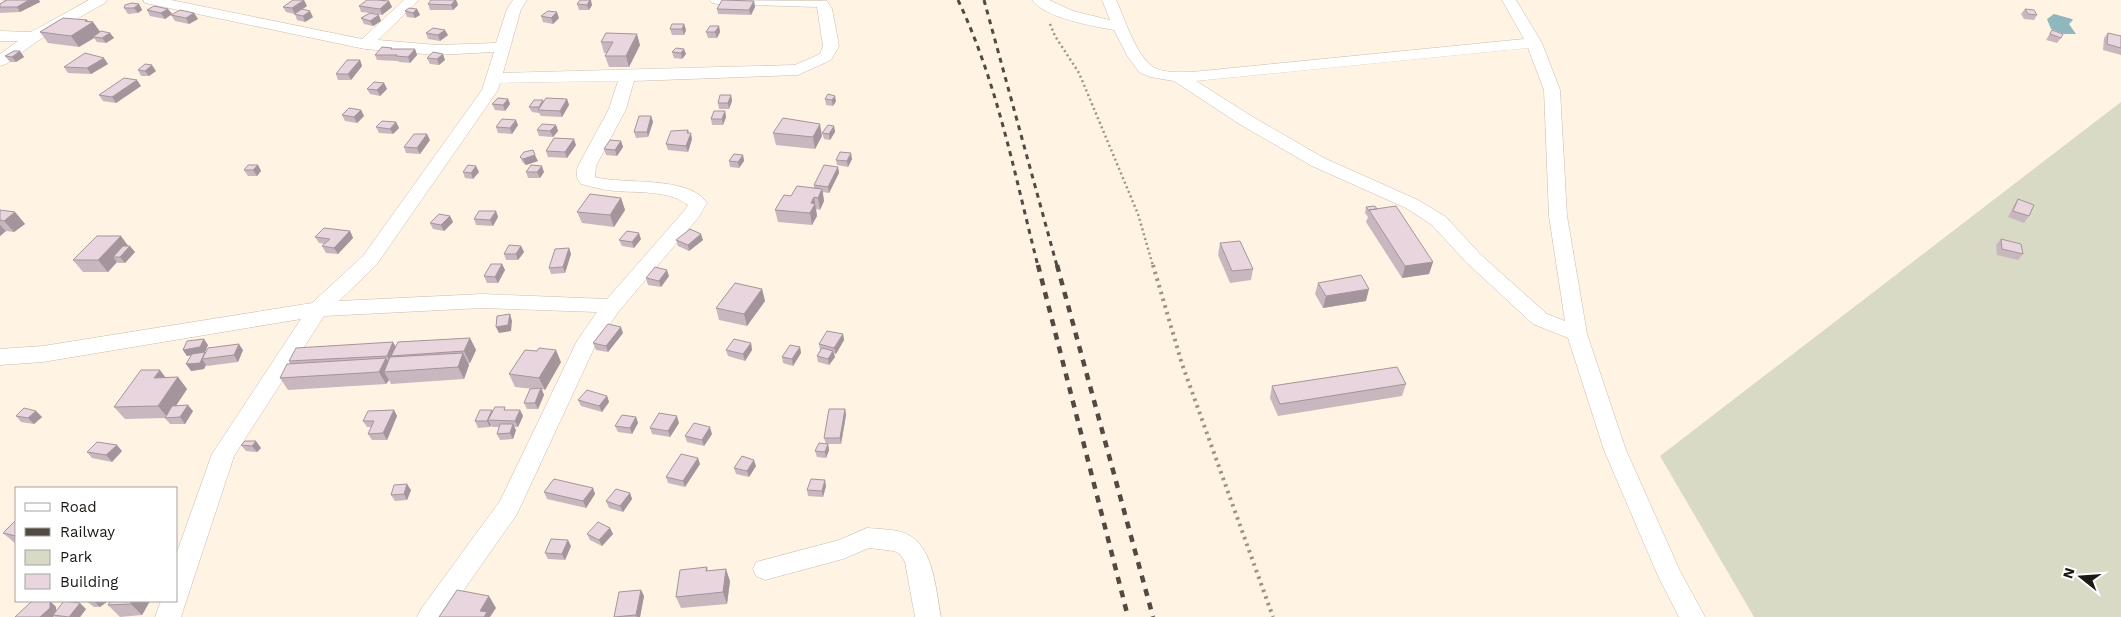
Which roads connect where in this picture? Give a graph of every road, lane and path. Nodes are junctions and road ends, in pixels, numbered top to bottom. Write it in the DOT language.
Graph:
graph roads {
  1 [pos="100,0"];
  2 [pos="150,0"];
  3 [pos="412,0"];
  4 [pos="520,0"];
  5 [pos="717,0"];
  6 [pos="1039,0"];
  7 [pos="1109,0"];
  8 [pos="1509,0"];
  9 [pos="1120,26"];
  10 [pos="0,36"];
  11 [pos="34,36"];
  12 [pos="1534,43"];
  13 [pos="365,44"];
  14 [pos="503,47"];
  15 [pos="0,61"];
  16 [pos="627,76"];
  17 [pos="1177,76"];
  18 [pos="494,78"];
  19 [pos="612,306"];
  20 [pos="318,309"];
  21 [pos="1576,334"];
  22 [pos="0,357"];
  23 [pos="765,569"];
  24 [pos="178,586"];
  25 [pos="173,602"];
  26 [pos="168,617"];
  27 [pos="430,617"];
  28 [pos="928,617"];
  29 [pos="1273,617"];
  30 [pos="1692,617"];
  1 -- 11 [label="street"];
  2 -- 13 [label="street"];
  3 -- 13 [label="street"];
  4 -- 14 [label="street"];
  5 -- 16 [label="street"];
  6 -- 9 [label="street"];
  6 -- 29 [label="path"];
  7 -- 9 [label="street"];
  8 -- 12 [label="street"];
  9 -- 17 [label="street"];
  10 -- 11 [label="street"];
  11 -- 15 [label="street"];
  12 -- 17 [label="street"];
  12 -- 21 [label="street"];
  13 -- 14 [label="street"];
  14 -- 18 [label="street"];
  16 -- 18 [label="street"];
  16 -- 19 [label="street"];
  17 -- 21 [label="street"];
  18 -- 20 [label="street"];
  19 -- 20 [label="street"];
  19 -- 27 [label="street"];
  20 -- 22 [label="street"];
  20 -- 24 [label="street"];
  21 -- 30 [label="street"];
  23 -- 28 [label="street"];
  25 -- 26 [label="street"];
}
